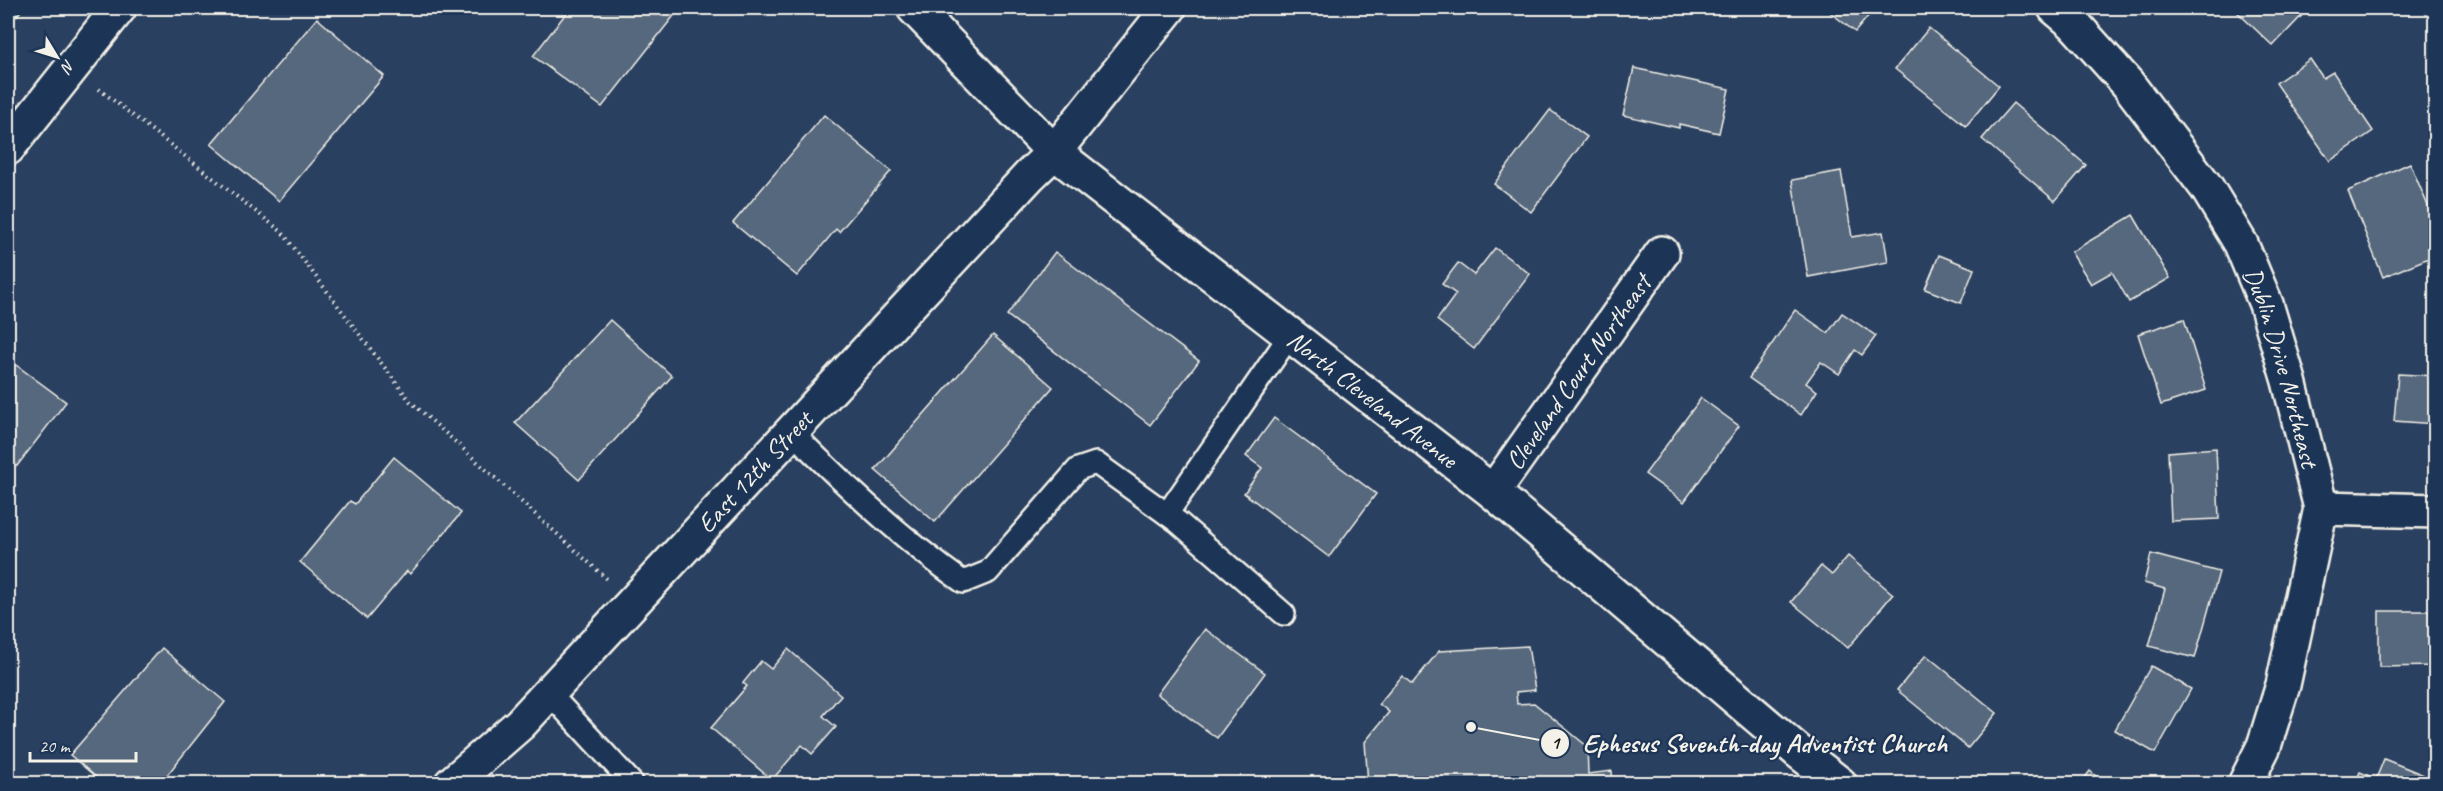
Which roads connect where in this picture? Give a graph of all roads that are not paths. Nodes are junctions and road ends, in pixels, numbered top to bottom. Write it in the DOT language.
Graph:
graph roads {
  1 [pos="119,8"];
  2 [pos="914,8"];
  3 [pos="1169,8"];
  4 [pos="2055,8"];
  5 [pos="8,148"];
  6 [pos="1054,152"];
  7 [pos="1662,253"];
  8 [pos="1290,335"];
  9 [pos="792,432"];
  10 [pos="1493,492"];
  11 [pos="2321,508"];
  12 [pos="2436,511"];
  13 [pos="1167,514"];
  14 [pos="1284,614"];
  15 [pos="549,693"];
  16 [pos="451,783"];
  17 [pos="633,783"];
  18 [pos="1840,783"];
  19 [pos="2245,783"];
  1 -- 5 [label="street"];
  2 -- 6 [label="street, North Cleveland Avenue"];
  3 -- 6 [label="street, East 12th Street"];
  4 -- 11 [label="street, Dublin Drive Northeast"];
  6 -- 8 [label="street, North Cleveland Avenue"];
  6 -- 9 [label="street, East 12th Street"];
  7 -- 10 [label="street, Cleveland Court Northeast"];
  8 -- 10 [label="street, North Cleveland Avenue"];
  8 -- 13 [label="lane"];
  9 -- 13 [label="lane"];
  9 -- 15 [label="street, East 12th Street"];
  10 -- 18 [label="street, North Cleveland Avenue"];
  11 -- 12 [label="street"];
  11 -- 19 [label="street, Dublin Drive Northeast"];
  13 -- 14 [label="lane"];
  15 -- 16 [label="street, East 12th Street"];
  15 -- 17 [label="lane"];
}
